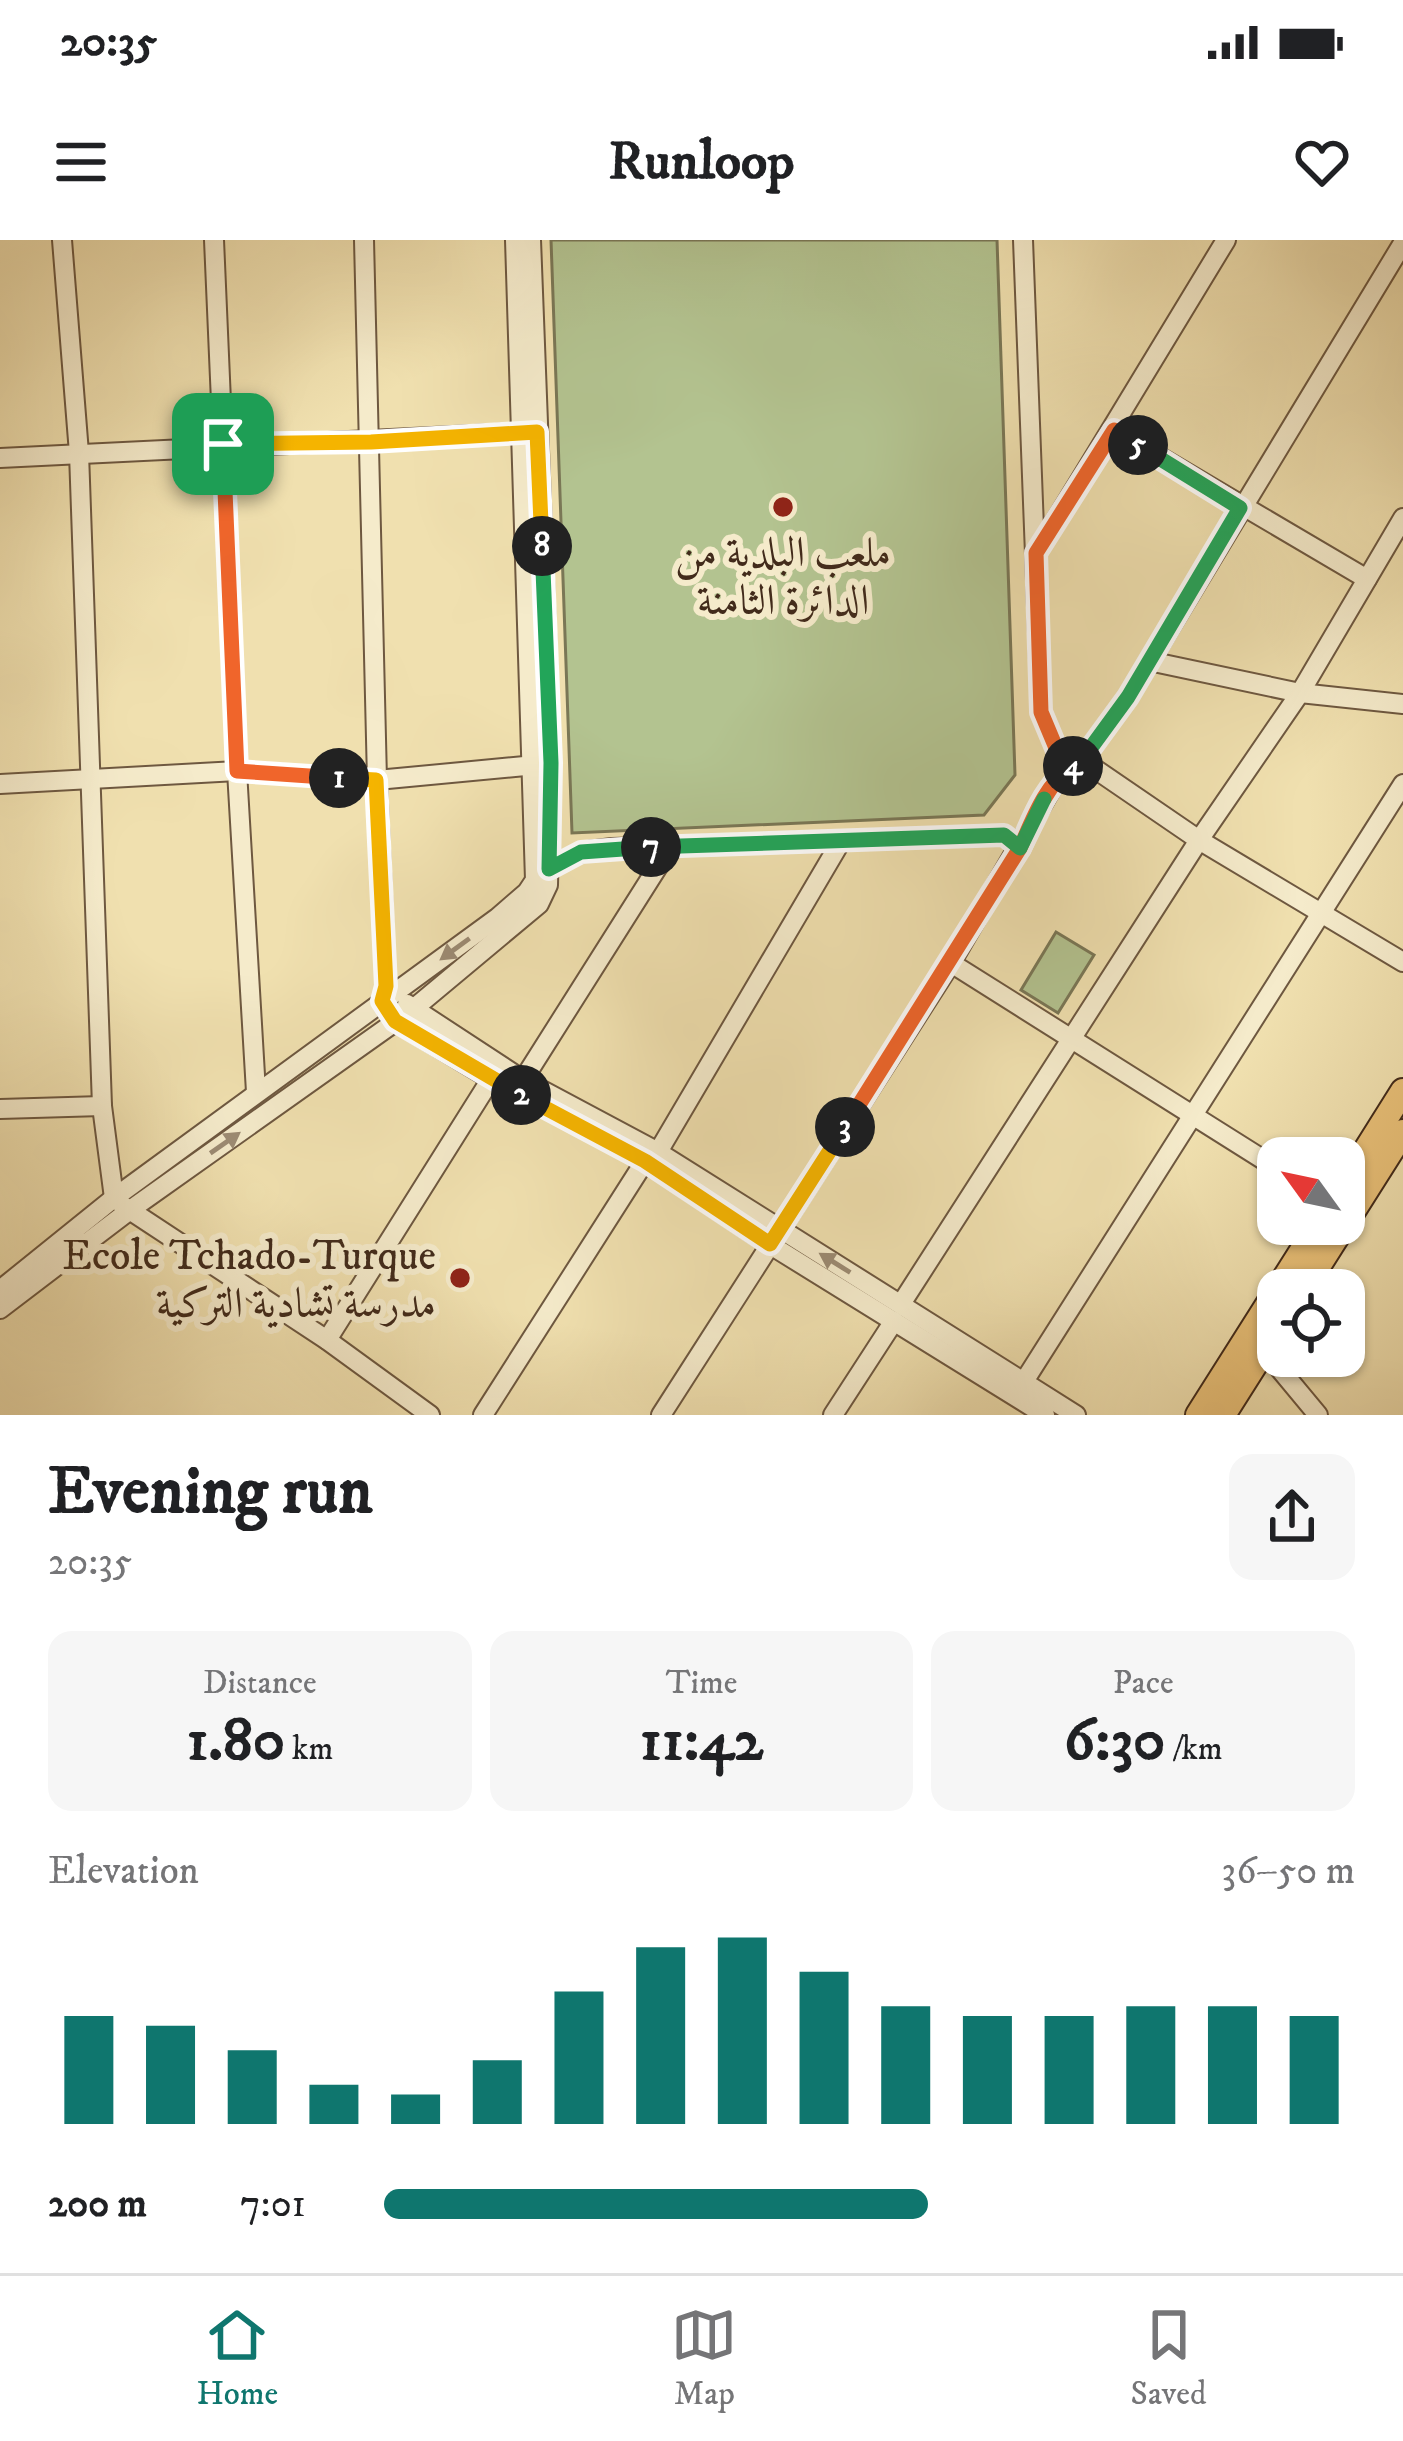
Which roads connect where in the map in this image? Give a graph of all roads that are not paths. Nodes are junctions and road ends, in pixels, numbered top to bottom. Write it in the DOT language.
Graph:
graph roads {
  1 [pos="62,240"];
  2 [pos="214,240"];
  3 [pos="364,240"];
  4 [pos="515,240"];
  5 [pos="531,240"];
  6 [pos="1023,240"];
  7 [pos="1226,240"];
  8 [pos="1403,244"];
  9 [pos="1114,430"];
  10 [pos="530,433"];
  11 [pos="371,442"];
  12 [pos="223,444"];
  13 [pos="79,453"];
  14 [pos="0,458"];
  15 [pos="1240,508"];
  16 [pos="1403,518"];
  17 [pos="1036,553"];
  18 [pos="1367,579"];
  19 [pos="1149,661"];
  20 [pos="1300,693"];
  21 [pos="1403,704"];
  22 [pos="1082,760"];
  23 [pos="543,765"];
  24 [pos="237,771"];
  25 [pos="1060,774"];
  26 [pos="88,778"];
  27 [pos="376,780"];
  28 [pos="0,784"];
  29 [pos="1403,784"];
  30 [pos="1199,841"];
  31 [pos="841,843"];
  32 [pos="671,846"];
  33 [pos="1020,848"];
  34 [pos="549,869"];
  35 [pos="1319,913"];
  36 [pos="1403,962"];
  37 [pos="951,963"];
  38 [pos="388,993"];
  39 [pos="404,1016"];
  40 [pos="1069,1040"];
  41 [pos="490,1079"];
  42 [pos="523,1080"];
  43 [pos="1403,1091"];
  44 [pos="256,1092"];
  45 [pos="102,1106"];
  46 [pos="0,1109"];
  47 [pos="1191,1117"];
  48 [pos="1403,1132"];
  49 [pos="1365,1152"];
  50 [pos="651,1156"];
  51 [pos="1257,1156"];
  52 [pos="122,1204"];
  53 [pos="775,1236"];
  54 [pos="1306,1245"];
  55 [pos="1316,1269"];
  56 [pos="0,1290"];
  57 [pos="0,1309"];
  58 [pos="897,1312"];
  59 [pos="327,1340"];
  60 [pos="1257,1361"];
  61 [pos="1294,1377"];
  62 [pos="1021,1390"];
  63 [pos="430,1415"];
  64 [pos="483,1415"];
  65 [pos="661,1415"];
  66 [pos="833,1415"];
  67 [pos="1007,1415"];
  68 [pos="1046,1415"];
  69 [pos="1076,1415"];
  70 [pos="1198,1415"];
  71 [pos="1223,1415"];
  72 [pos="1318,1415"];
  1 -- 13 [label="street"];
  2 -- 12 [label="street"];
  3 -- 11 [label="street"];
  4 -- 10 [label="street"];
  5 -- 10 [label="street"];
  6 -- 17 [label="street"];
  7 -- 9 [label="street"];
  8 -- 15 [label="street"];
  9 -- 15 [label="street"];
  9 -- 17 [label="street"];
  10 -- 11 [label="street"];
  10 -- 23 [label="street"];
  11 -- 12 [label="street"];
  11 -- 27 [label="street"];
  12 -- 13 [label="street"];
  12 -- 24 [label="street"];
  13 -- 14 [label="street"];
  13 -- 26 [label="street"];
  15 -- 18 [label="street"];
  15 -- 19 [label="street"];
  16 -- 18 [label="street"];
  17 -- 25 [label="street"];
  18 -- 20 [label="street"];
  19 -- 20 [label="street"];
  19 -- 22 [label="street"];
  20 -- 21 [label="street"];
  20 -- 30 [label="street"];
  22 -- 25 [label="street"];
  22 -- 30 [label="street"];
  23 -- 27 [label="street"];
  23 -- 34 [label="street"];
  23 -- 38 [label="street, one-way"];
  24 -- 26 [label="street"];
  24 -- 27 [label="street"];
  24 -- 44 [label="street"];
  25 -- 33 [label="street"];
  26 -- 28 [label="street"];
  26 -- 45 [label="street"];
  27 -- 38 [label="street"];
  29 -- 35 [label="street"];
  30 -- 35 [label="street"];
  30 -- 40 [label="street"];
  31 -- 32 [label="street"];
  31 -- 33 [label="street"];
  31 -- 50 [label="street"];
  32 -- 34 [label="street"];
  32 -- 42 [label="street"];
  33 -- 37 [label="street"];
  34 -- 39 [label="street"];
  35 -- 36 [label="street"];
  35 -- 47 [label="street"];
  37 -- 40 [label="street"];
  37 -- 53 [label="street"];
  38 -- 39 [label="street"];
  38 -- 44 [label="street"];
  39 -- 41 [label="street"];
  39 -- 42 [label="street"];
  52 -- 39 [label="street, one-way"];
  40 -- 47 [label="street"];
  40 -- 58 [label="street"];
  41 -- 50 [label="street"];
  41 -- 59 [label="street"];
  42 -- 50 [label="street"];
  43 -- 49 [label="main road"];
  44 -- 52 [label="street"];
  45 -- 46 [label="street"];
  45 -- 52 [label="street"];
  47 -- 51 [label="street"];
  47 -- 62 [label="street"];
  48 -- 55 [label="main road"];
  50 -- 53 [label="street"];
  50 -- 64 [label="street"];
  52 -- 56 [label="street"];
  52 -- 57 [label="street"];
  52 -- 59 [label="street"];
  53 -- 58 [label="street"];
  53 -- 65 [label="street"];
  54 -- 70 [label="main road"];
  58 -- 62 [label="street"];
  58 -- 66 [label="street"];
  59 -- 63 [label="street"];
  60 -- 71 [label="main road"];
  61 -- 72 [label="street"];
  62 -- 67 [label="street"];
  62 -- 68 [label="street"];
  62 -- 69 [label="street"];
}
